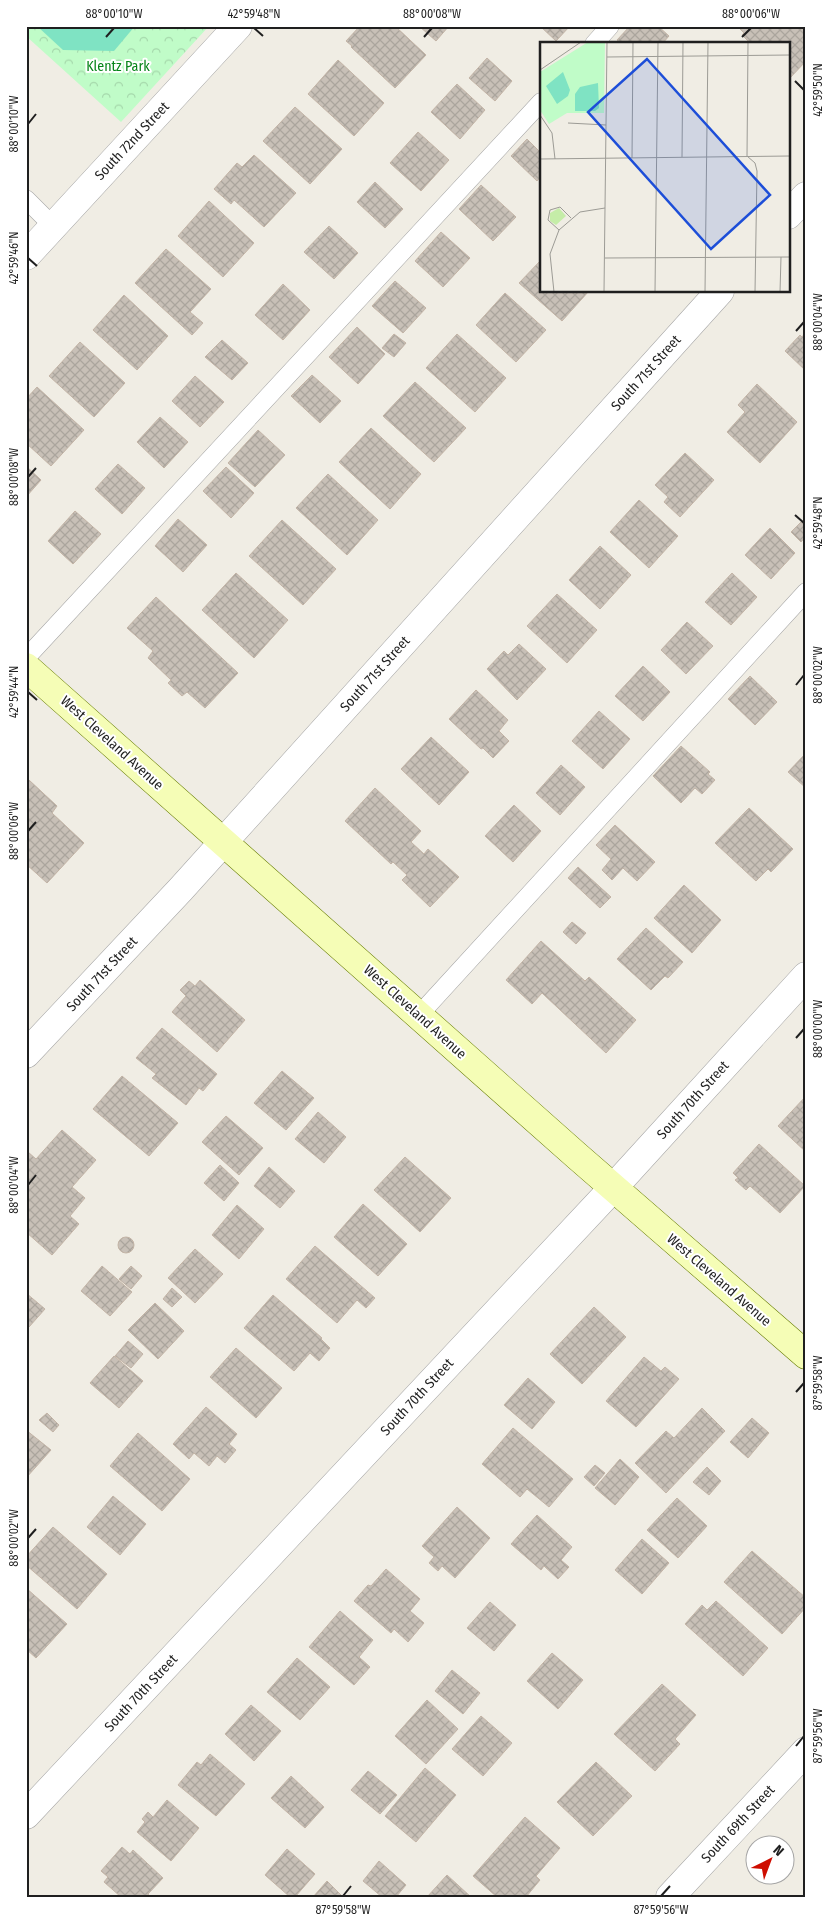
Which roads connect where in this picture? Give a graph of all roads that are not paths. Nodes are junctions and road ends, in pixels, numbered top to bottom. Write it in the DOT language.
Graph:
graph roads {
  1 [pos="238,26"];
  2 [pos="610,26"];
  3 [pos="596,42"];
  4 [pos="540,103"];
  5 [pos="806,196"];
  6 [pos="26,199"];
  7 [pos="790,213"];
  8 [pos="54,226"];
  9 [pos="26,256"];
  10 [pos="719,292"];
  11 [pos="806,592"];
  12 [pos="26,658"];
  13 [pos="26,667"];
  14 [pos="223,842"];
  15 [pos="806,976"];
  16 [pos="418,1015"];
  17 [pos="26,1054"];
  18 [pos="613,1188"];
  19 [pos="806,1355"];
  20 [pos="806,1751"];
  21 [pos="26,1815"];
  22 [pos="670,1897"];
  1 -- 8 [label="street, South 72nd Street"];
  2 -- 3 [label="lane"];
  4 -- 12 [label="lane"];
  5 -- 7 [label="street"];
  6 -- 8 [label="lane"];
  8 -- 9 [label="street, South 72nd Street"];
  10 -- 14 [label="street, South 71st Street"];
  11 -- 16 [label="lane"];
  13 -- 14 [label="street, West Cleveland Avenue"];
  14 -- 16 [label="street, West Cleveland Avenue"];
  14 -- 17 [label="street, South 71st Street"];
  15 -- 18 [label="street, South 70th Street"];
  16 -- 18 [label="street, West Cleveland Avenue"];
  18 -- 19 [label="street, West Cleveland Avenue"];
  18 -- 21 [label="street, South 70th Street"];
  20 -- 22 [label="street, South 69th Street"];
}
